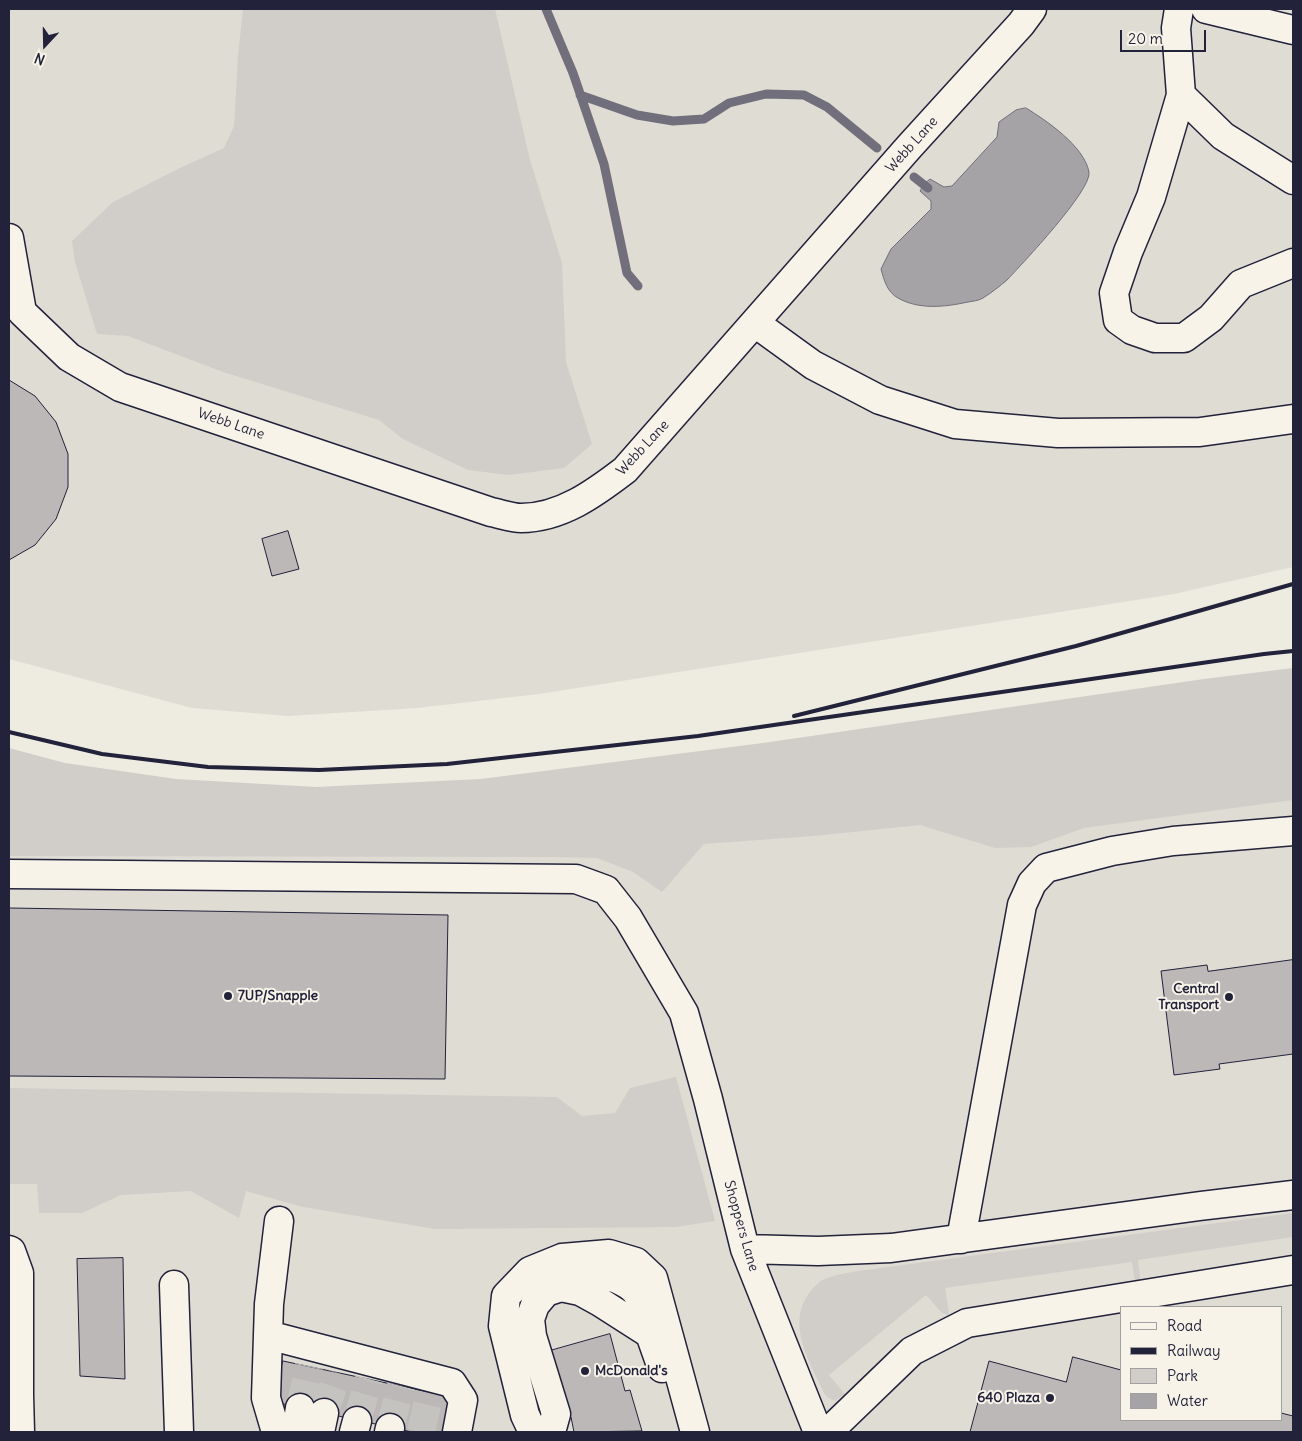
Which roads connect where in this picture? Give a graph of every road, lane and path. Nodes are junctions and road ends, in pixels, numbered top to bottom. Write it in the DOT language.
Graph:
graph roads {
  1 [pos="1032,9"];
  2 [pos="1180,9"];
  3 [pos="1206,9"];
  4 [pos="1293,30"];
  5 [pos="1181,95"];
  6 [pos="1293,180"];
  7 [pos="9,238"];
  8 [pos="1293,263"];
  9 [pos="755,323"];
  10 [pos="1293,420"];
  11 [pos="1293,831"];
  12 [pos="9,874"];
  13 [pos="1293,1196"];
  14 [pos="279,1221"];
  15 [pos="961,1239"];
  16 [pos="745,1249"];
  17 [pos="9,1250"];
  18 [pos="1293,1270"];
  19 [pos="174,1285"];
  20 [pos="268,1334"];
  21 [pos="684,1393"];
  22 [pos="14,1395"];
  23 [pos="20,1432"];
  24 [pos="179,1432"];
  25 [pos="276,1432"];
  26 [pos="457,1432"];
  27 [pos="533,1432"];
  28 [pos="551,1432"];
  29 [pos="695,1432"];
  30 [pos="818,1432"];
  31 [pos="828,1432"];
  1 -- 9 [label="street, Webb Lane"];
  2 -- 5 [label="street"];
  3 -- 4 [label="street"];
  5 -- 6 [label="street"];
  5 -- 8 [label="street"];
  7 -- 9 [label="street, Webb Lane"];
  9 -- 10 [label="street"];
  11 -- 15 [label="street"];
  12 -- 16 [label="street, Shoppers Lane"];
  13 -- 15 [label="street"];
  14 -- 20 [label="street"];
  15 -- 16 [label="street"];
  16 -- 30 [label="street, Shoppers Lane"];
  17 -- 22 [label="street"];
  18 -- 31 [label="street"];
  19 -- 24 [label="street"];
  20 -- 25 [label="street"];
  20 -- 26 [label="street"];
  21 -- 27 [label="street"];
  21 -- 28 [label="street"];
  21 -- 29 [label="street"];
  22 -- 23 [label="street"];
}
